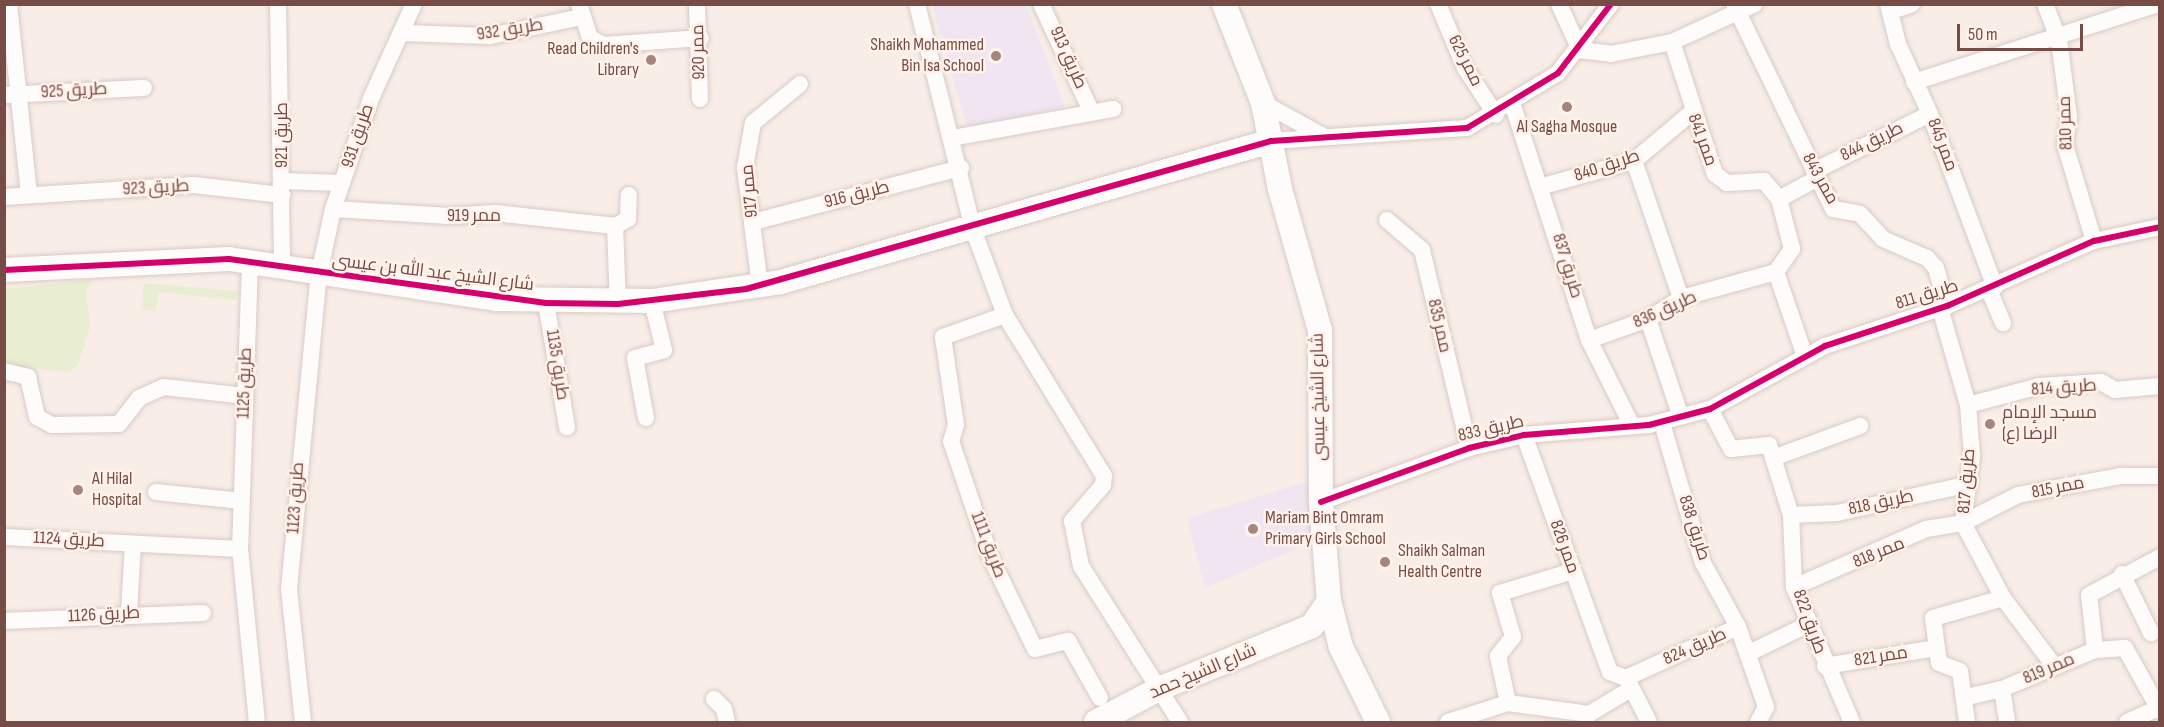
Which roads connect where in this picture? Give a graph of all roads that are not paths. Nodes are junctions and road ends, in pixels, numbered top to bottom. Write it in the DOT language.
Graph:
graph roads {
  1 [pos="9,4"];
  2 [pos="278,4"];
  3 [pos="414,4"];
  4 [pos="698,4"];
  5 [pos="917,4"];
  6 [pos="1041,4"];
  7 [pos="1224,4"];
  8 [pos="1438,4"];
  9 [pos="1559,4"];
  10 [pos="1611,4"];
  11 [pos="1755,4"];
  12 [pos="1912,4"];
  13 [pos="2045,4"];
  14 [pos="2159,4"];
  15 [pos="1890,8"];
  16 [pos="1736,9"];
  17 [pos="2123,10"];
  18 [pos="580,11"];
  19 [pos="402,33"];
  20 [pos="701,39"];
  21 [pos="2059,40"];
  22 [pos="1672,42"];
  23 [pos="1580,50"];
  24 [pos="1914,82"];
  25 [pos="800,84"];
  26 [pos="144,88"];
  27 [pos="11,95"];
  28 [pos="700,99"];
  29 [pos="1263,103"];
  30 [pos="1512,103"];
  31 [pos="1113,109"];
  32 [pos="1692,112"];
  33 [pos="1092,113"];
  34 [pos="1930,114"];
  35 [pos="1496,115"];
  36 [pos="952,138"];
  37 [pos="1336,138"];
  38 [pos="1271,141"];
  39 [pos="1634,161"];
  40 [pos="961,168"];
  41 [pos="1816,175"];
  42 [pos="342,183"];
  43 [pos="1543,186"];
  44 [pos="282,188"];
  45 [pos="29,195"];
  46 [pos="629,195"];
  47 [pos="4,197"];
  48 [pos="1779,199"];
  49 [pos="333,209"];
  50 [pos="1387,220"];
  51 [pos="753,222"];
  52 [pos="615,226"];
  53 [pos="2160,227"];
  54 [pos="973,229"];
  55 [pos="2094,242"];
  56 [pos="250,264"];
  57 [pos="282,266"];
  58 [pos="4,270"];
  59 [pos="1776,272"];
  60 [pos="319,274"];
  61 [pos="4,281"];
  62 [pos="760,286"];
  63 [pos="1992,288"];
  64 [pos="1681,298"];
  65 [pos="652,301"];
  66 [pos="546,303"];
  67 [pos="618,304"];
  68 [pos="1944,307"];
  69 [pos="1005,315"];
  70 [pos="1648,319"];
  71 [pos="2002,323"];
  72 [pos="1589,340"];
  73 [pos="1805,356"];
  74 [pos="4,371"];
  75 [pos="2160,386"];
  76 [pos="245,396"];
  77 [pos="1968,405"];
  78 [pos="1710,409"];
  79 [pos="1681,417"];
  80 [pos="646,418"];
  81 [pos="1662,423"];
  82 [pos="1632,426"];
  83 [pos="1860,426"];
  84 [pos="567,427"];
  85 [pos="1524,435"];
  86 [pos="1469,448"];
  87 [pos="1773,458"];
  88 [pos="2160,476"];
  89 [pos="1970,484"];
  90 [pos="156,492"];
  91 [pos="242,501"];
  92 [pos="1321,502"];
  93 [pos="1791,515"];
  94 [pos="1963,524"];
  95 [pos="4,537"];
  96 [pos="134,544"];
  97 [pos="240,549"];
  98 [pos="2160,557"];
  99 [pos="1573,571"];
  100 [pos="2122,574"];
  101 [pos="1794,587"];
  102 [pos="2002,598"];
  103 [pos="1329,601"];
  104 [pos="129,613"];
  105 [pos="203,613"];
  106 [pos="4,621"];
  107 [pos="1807,625"];
  108 [pos="1312,626"];
  109 [pos="1738,627"];
  110 [pos="2151,633"];
  111 [pos="1341,647"];
  112 [pos="1936,648"];
  113 [pos="2095,650"];
  114 [pos="1749,653"];
  115 [pos="1825,666"];
  116 [pos="2055,667"];
  117 [pos="1629,684"];
  118 [pos="1161,688"];
  119 [pos="2002,689"];
  120 [pos="1967,697"];
  121 [pos="1100,698"];
  122 [pos="714,699"];
  123 [pos="1508,703"];
  124 [pos="2159,710"];
  125 [pos="1587,718"];
  126 [pos="257,723"];
  127 [pos="303,723"];
  128 [pos="727,723"];
  129 [pos="1096,723"];
  130 [pos="1180,723"];
  131 [pos="1378,723"];
  132 [pos="1448,723"];
  133 [pos="1649,723"];
  134 [pos="1758,723"];
  135 [pos="1852,723"];
  136 [pos="1967,723"];
  137 [pos="2007,723"];
  138 [pos="2127,723"];
  1 -- 27 [label="street"];
  2 -- 44 [label="street, طريق 921"];
  3 -- 19 [label="street, طريق 931"];
  4 -- 20 [label="street, ممر 920"];
  5 -- 36 [label="street"];
  6 -- 33 [label="street, طريق 913"];
  7 -- 29 [label="street, شارع الشيخ عيسى"];
  8 -- 35 [label="street, ممر 625"];
  9 -- 23 [label="street"];
  10 -- 23 [label="street"];
  11 -- 16 [label="street"];
  12 -- 15 [label="street"];
  13 -- 21 [label="street, ممر 810"];
  14 -- 17 [label="street"];
  15 -- 24 [label="street, ممر 845"];
  16 -- 22 [label="street"];
  16 -- 41 [label="street, ممر 843"];
  17 -- 21 [label="street"];
  18 -- 19 [label="street, طريق 932"];
  18 -- 20 [label="street, طريق 932"];
  19 -- 42 [label="street, طريق 931"];
  20 -- 28 [label="street, ممر 920"];
  21 -- 24 [label="street"];
  21 -- 55 [label="street, ممر 810"];
  22 -- 23 [label="street"];
  22 -- 32 [label="street, ممر 841"];
  23 -- 30 [label="street"];
  24 -- 34 [label="street, ممر 845"];
  25 -- 51 [label="street, ممر 917"];
  26 -- 27 [label="street, طريق 925"];
  27 -- 45 [label="street"];
  29 -- 37 [label="street"];
  29 -- 38 [label="street, شارع الشيخ عيسى"];
  30 -- 35 [label="street"];
  30 -- 43 [label="street, طريق 837"];
  31 -- 33 [label="street"];
  32 -- 39 [label="street, طريق 840"];
  32 -- 48 [label="street, ممر 841"];
  33 -- 36 [label="street"];
  34 -- 41 [label="street, طريق 844"];
  34 -- 63 [label="street, ممر 845"];
  35 -- 37 [label="street"];
  36 -- 40 [label="street"];
  37 -- 38 [label="street"];
  38 -- 54 [label="street, شارع الشيخ عبد الله بن عيسى"];
  38 -- 92 [label="street, شارع الشيخ عيسى"];
  39 -- 43 [label="street, طريق 840"];
  39 -- 64 [label="street"];
  40 -- 51 [label="street, طريق 916"];
  40 -- 54 [label="street"];
  41 -- 48 [label="street, طريق 844"];
  41 -- 68 [label="street, ممر 843"];
  42 -- 44 [label="street, طريق 923"];
  42 -- 49 [label="street, طريق 931"];
  43 -- 72 [label="street, طريق 837"];
  44 -- 45 [label="street, طريق 923"];
  44 -- 57 [label="street, طريق 921"];
  45 -- 47 [label="street, طريق 923"];
  46 -- 52 [label="street"];
  48 -- 59 [label="street"];
  49 -- 52 [label="street, ممر 919"];
  49 -- 60 [label="street, طريق 931"];
  50 -- 86 [label="street, ممر 835"];
  51 -- 62 [label="street, ممر 917"];
  52 -- 67 [label="street"];
  53 -- 55 [label="street, طريق 811"];
  54 -- 62 [label="street, شارع الشيخ عبد الله بن عيسى"];
  54 -- 69 [label="street"];
  55 -- 63 [label="street, طريق 811"];
  56 -- 57 [label="street, شارع الشيخ عبد الله بن عيسى"];
  56 -- 58 [label="street, شارع الشيخ عبد الله بن عيسى"];
  56 -- 61 [label="street, شارع الشيخ عبد الله بن عيسى"];
  56 -- 76 [label="street, طريق 1125"];
  57 -- 60 [label="street, شارع الشيخ عبد الله بن عيسى"];
  59 -- 64 [label="street, طريق 836"];
  59 -- 73 [label="street"];
  60 -- 66 [label="street, شارع الشيخ عبد الله بن عيسى"];
  60 -- 127 [label="street, طريق 1123"];
  62 -- 65 [label="street, شارع الشيخ عبد الله بن عيسى"];
  63 -- 68 [label="street, طريق 811"];
  63 -- 71 [label="street"];
  64 -- 70 [label="street, طريق 836"];
  65 -- 67 [label="street, شارع الشيخ عبد الله بن عيسى"];
  65 -- 80 [label="street"];
  66 -- 67 [label="street, شارع الشيخ عبد الله بن عيسى"];
  66 -- 84 [label="street, طريق 1135"];
  68 -- 73 [label="street, طريق 811"];
  68 -- 77 [label="street, طريق 817"];
  69 -- 118 [label="street"];
  69 -- 121 [label="street, طريق 1111"];
  70 -- 72 [label="street, طريق 836"];
  70 -- 79 [label="street"];
  72 -- 82 [label="street, طريق 837"];
  73 -- 78 [label="street, طريق 811"];
  74 -- 76 [label="street"];
  75 -- 77 [label="street, طريق 814"];
  76 -- 91 [label="street, طريق 1125"];
  77 -- 89 [label="street, طريق 817"];
  78 -- 79 [label="street, طريق 833"];
  78 -- 87 [label="street"];
  79 -- 81 [label="street, طريق 833"];
  81 -- 82 [label="street, طريق 833"];
  81 -- 109 [label="street, طريق 838"];
  82 -- 85 [label="street, طريق 833"];
  83 -- 87 [label="street"];
  85 -- 86 [label="street, طريق 833"];
  85 -- 99 [label="street, ممر 826"];
  86 -- 92 [label="street, طريق 833"];
  87 -- 93 [label="street"];
  88 -- 94 [label="street, ممر 815"];
  89 -- 93 [label="street, طريق 818"];
  89 -- 94 [label="street, طريق 817"];
  90 -- 91 [label="street"];
  91 -- 97 [label="street, طريق 1125"];
  92 -- 103 [label="street, شارع الشيخ عيسى"];
  93 -- 101 [label="street, طريق 822"];
  94 -- 101 [label="street, ممر 818"];
  94 -- 102 [label="street, طريق 817"];
  95 -- 96 [label="street, طريق 1124"];
  96 -- 97 [label="street, طريق 1124"];
  96 -- 104 [label="street"];
  97 -- 126 [label="street, طريق 1125"];
  98 -- 100 [label="street"];
  99 -- 117 [label="street, ممر 826"];
  99 -- 123 [label="street"];
  100 -- 110 [label="street"];
  100 -- 113 [label="street"];
  101 -- 107 [label="street, طريق 822"];
  102 -- 112 [label="street"];
  102 -- 116 [label="street, طريق 817"];
  103 -- 108 [label="street"];
  103 -- 111 [label="street, شارع الشيخ عيسى"];
  104 -- 105 [label="street, طريق 1126"];
  104 -- 106 [label="street, طريق 1126"];
  107 -- 114 [label="street, طريق 824"];
  107 -- 115 [label="street, طريق 822"];
  108 -- 111 [label="street"];
  108 -- 118 [label="street, شارع الشيخ حمد"];
  109 -- 114 [label="street, طريق 824"];
  109 -- 117 [label="street, طريق 824"];
  111 -- 131 [label="street, شارع الشيخ عيسى"];
  112 -- 115 [label="street, ممر 821"];
  112 -- 120 [label="street"];
  113 -- 116 [label="street, ممر 819"];
  113 -- 124 [label="street"];
  114 -- 134 [label="street, طريق 824"];
  115 -- 135 [label="street, طريق 822"];
  116 -- 119 [label="street, ممر 819"];
  117 -- 125 [label="street, طريق 824"];
  117 -- 133 [label="street"];
  118 -- 129 [label="street, شارع الشيخ حمد"];
  118 -- 130 [label="street"];
  119 -- 120 [label="street, ممر 819"];
  119 -- 137 [label="street, ممر 819"];
  120 -- 136 [label="street"];
  122 -- 128 [label="street"];
  123 -- 125 [label="street"];
  123 -- 132 [label="street"];
  124 -- 138 [label="street"];
}
